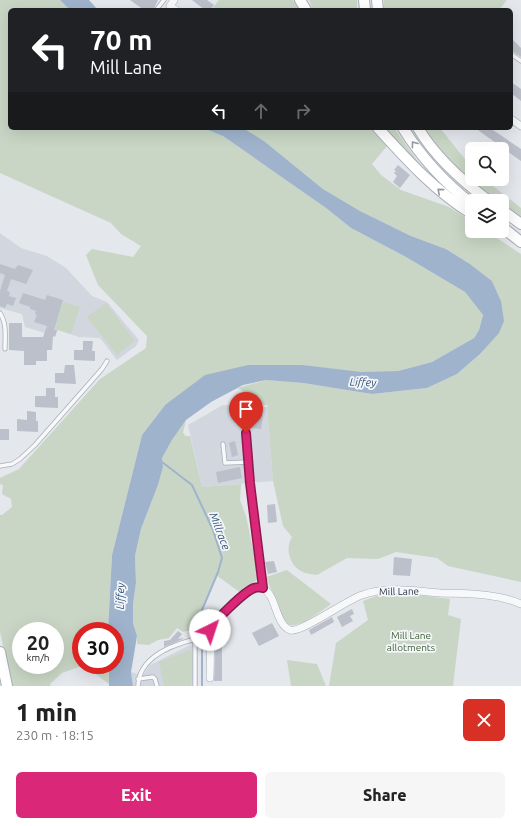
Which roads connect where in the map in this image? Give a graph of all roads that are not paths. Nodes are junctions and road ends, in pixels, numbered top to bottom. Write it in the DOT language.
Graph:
graph roads {
  1 [pos="164,0"];
  2 [pos="174,0"];
  3 [pos="158,8"];
  4 [pos="173,8"];
  5 [pos="380,130"];
  6 [pos="404,130"];
  7 [pos="420,130"];
  8 [pos="480,194"];
  9 [pos="465,198"];
  10 [pos="465,209"];
  11 [pos="509,215"];
  12 [pos="521,224"];
  13 [pos="509,233"];
  14 [pos="509,235"];
  15 [pos="521,242"];
  16 [pos="0,313"];
  17 [pos="5,349"];
  18 [pos="108,361"];
  19 [pos="246,433"];
  20 [pos="223,444"];
  21 [pos="249,462"];
  22 [pos="0,466"];
  23 [pos="263,588"];
  24 [pos="521,604"];
  25 [pos="211,627"];
  26 [pos="196,639"];
  27 [pos="0,652"];
  28 [pos="210,678"];
  29 [pos="138,679"];
  30 [pos="7,686"];
  31 [pos="138,686"];
  32 [pos="157,686"];
  33 [pos="195,686"];
  1 -- 3 [label="lane"];
  2 -- 4 [label="street"];
  10 -- 5 [label="main road, one-way"];
  9 -- 6 [label="main road, one-way"];
  7 -- 8 [label="main road"];
  11 -- 12 [label="main road"];
  13 -- 15 [label="main road"];
  14 -- 15 [label="main road"];
  16 -- 17 [label="lane"];
  18 -- 22 [label="lane"];
  19 -- 21 [label="lane, Mill Lane"];
  20 -- 21 [label="lane"];
  21 -- 23 [label="lane, Mill Lane"];
  23 -- 24 [label="street, Mill Lane"];
  23 -- 25 [label="street"];
  25 -- 26 [label="lane"];
  25 -- 28 [label="street"];
  26 -- 29 [label="lane"];
  26 -- 33 [label="lane"];
  27 -- 30 [label="main road"];
  29 -- 31 [label="lane"];
  29 -- 32 [label="lane"];
}
